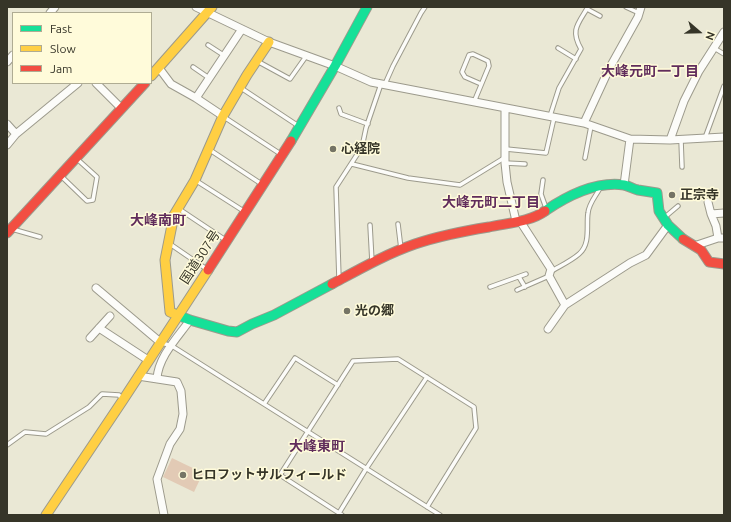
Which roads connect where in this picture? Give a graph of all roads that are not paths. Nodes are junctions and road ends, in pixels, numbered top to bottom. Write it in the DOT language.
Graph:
graph roads {
  1 [pos="196,7"];
  2 [pos="367,7"];
  3 [pos="425,7"];
  4 [pos="626,7"];
  5 [pos="587,8"];
  6 [pos="209,10"];
  7 [pos="640,10"];
  8 [pos="600,16"];
  9 [pos="242,29"];
  10 [pos="724,32"];
  11 [pos="269,42"];
  12 [pos="208,45"];
  13 [pos="558,48"];
  14 [pos="714,48"];
  15 [pos="724,54"];
  16 [pos="307,55"];
  17 [pos="224,56"];
  18 [pos="576,58"];
  19 [pos="256,61"];
  20 [pos="335,66"];
  21 [pos="193,67"];
  22 [pos="159,68"];
  23 [pos="152,75"];
  24 [pos="210,78"];
  25 [pos="77,84"];
  26 [pos="97,84"];
  27 [pos="144,84"];
  28 [pos="481,84"];
  29 [pos="383,85"];
  30 [pos="724,86"];
  31 [pos="239,87"];
  32 [pos="196,98"];
  33 [pos="473,103"];
  34 [pos="121,108"];
  35 [pos="339,108"];
  36 [pos="505,109"];
  37 [pos="223,116"];
  38 [pos="552,117"];
  39 [pos="7,124"];
  40 [pos="368,124"];
  41 [pos="587,124"];
  42 [pos="300,127"];
  43 [pos="16,134"];
  44 [pos="724,137"];
  45 [pos="705,138"];
  46 [pos="630,139"];
  47 [pos="670,140"];
  48 [pos="681,140"];
  49 [pos="7,145"];
  50 [pos="209,149"];
  51 [pos="506,149"];
  52 [pos="282,155"];
  53 [pos="76,158"];
  54 [pos="585,158"];
  55 [pos="505,160"];
  56 [pos="352,164"];
  57 [pos="525,164"];
  58 [pos="682,167"];
  59 [pos="60,175"];
  60 [pos="195,180"];
  61 [pos="543,180"];
  62 [pos="263,184"];
  63 [pos="602,185"];
  64 [pos="624,185"];
  65 [pos="708,202"];
  66 [pos="678,206"];
  67 [pos="178,208"];
  68 [pos="546,210"];
  69 [pos="245,212"];
  70 [pos="724,212"];
  71 [pos="711,214"];
  72 [pos="518,221"];
  73 [pos="666,222"];
  74 [pos="398,224"];
  75 [pos="370,225"];
  76 [pos="9,231"];
  77 [pos="40,237"];
  78 [pos="721,238"];
  79 [pos="226,241"];
  80 [pos="168,243"];
  81 [pos="694,246"];
  82 [pos="401,250"];
  83 [pos="372,263"];
  84 [pos="724,264"];
  85 [pos="208,270"];
  86 [pos="526,274"];
  87 [pos="550,274"];
  88 [pos="519,277"];
  89 [pos="339,280"];
  90 [pos="490,286"];
  91 [pos="524,287"];
  92 [pos="96,288"];
  93 [pos="518,290"];
  94 [pos="565,305"];
  95 [pos="178,315"];
  96 [pos="110,316"];
  97 [pos="190,320"];
  98 [pos="99,328"];
  99 [pos="548,329"];
  100 [pos="90,338"];
  101 [pos="160,342"];
  102 [pos="172,346"];
  103 [pos="148,360"];
  104 [pos="138,376"];
  105 [pos="427,377"];
  106 [pos="157,379"];
  107 [pos="338,385"];
  108 [pos="123,400"];
  109 [pos="264,404"];
  110 [pos="307,431"];
  111 [pos="7,446"];
  112 [pos="366,469"];
  113 [pos="427,507"];
  114 [pos="341,514"];
  115 [pos="46,515"];
  116 [pos="164,515"];
  117 [pos="440,515"];
  1 -- 6 [label="street"];
  2 -- 20 [label="main road, 国道307号"];
  3 -- 29 [label="lane"];
  4 -- 7 [label="lane"];
  5 -- 8 [label="lane"];
  5 -- 18 [label="lane"];
  6 -- 9 [label="street"];
  6 -- 22 [label="main road"];
  7 -- 41 [label="street"];
  9 -- 11 [label="street"];
  9 -- 17 [label="street"];
  10 -- 14 [label="street"];
  11 -- 16 [label="street"];
  11 -- 19 [label="main road"];
  12 -- 17 [label="lane"];
  13 -- 18 [label="lane"];
  14 -- 15 [label="lane"];
  14 -- 47 [label="street"];
  16 -- 19 [label="lane"];
  16 -- 20 [label="street"];
  17 -- 24 [label="street"];
  18 -- 38 [label="lane"];
  19 -- 31 [label="main road"];
  20 -- 29 [label="street"];
  20 -- 42 [label="main road, 国道307号"];
  21 -- 24 [label="lane"];
  22 -- 23 [label="main road"];
  22 -- 32 [label="street"];
  24 -- 32 [label="street"];
  25 -- 43 [label="street"];
  26 -- 34 [label="street"];
  27 -- 34 [label="main road"];
  28 -- 28 [label="lane"];
  28 -- 33 [label="lane"];
  29 -- 33 [label="street"];
  29 -- 40 [label="lane"];
  30 -- 45 [label="lane"];
  31 -- 37 [label="main road"];
  31 -- 42 [label="lane"];
  32 -- 37 [label="street"];
  33 -- 36 [label="street"];
  34 -- 53 [label="main road"];
  35 -- 40 [label="lane"];
  36 -- 38 [label="street"];
  36 -- 51 [label="street"];
  37 -- 50 [label="main road"];
  37 -- 52 [label="lane"];
  38 -- 41 [label="street"];
  38 -- 51 [label="lane"];
  39 -- 43 [label="street"];
  40 -- 56 [label="lane"];
  41 -- 46 [label="street"];
  41 -- 54 [label="lane"];
  42 -- 52 [label="main road, 国道307号"];
  43 -- 49 [label="street"];
  44 -- 45 [label="street"];
  45 -- 48 [label="street"];
  46 -- 47 [label="street"];
  46 -- 64 [label="street"];
  47 -- 48 [label="street"];
  48 -- 58 [label="lane"];
  50 -- 60 [label="main road"];
  50 -- 62 [label="lane"];
  51 -- 55 [label="street"];
  52 -- 62 [label="main road, 国道307号"];
  53 -- 59 [label="main road"];
  53 -- 59 [label="lane"];
  55 -- 56 [label="lane"];
  55 -- 57 [label="lane"];
  55 -- 72 [label="street"];
  56 -- 89 [label="lane"];
  59 -- 76 [label="main road"];
  60 -- 67 [label="main road"];
  60 -- 69 [label="lane"];
  61 -- 68 [label="lane"];
  62 -- 69 [label="main road, 国道307号"];
  63 -- 64 [label="main road"];
  63 -- 68 [label="main road"];
  63 -- 87 [label="lane"];
  64 -- 73 [label="main road"];
  65 -- 71 [label="street"];
  66 -- 73 [label="lane"];
  67 -- 79 [label="lane"];
  67 -- 80 [label="main road"];
  68 -- 72 [label="main road"];
  69 -- 79 [label="main road, 国道307号"];
  70 -- 71 [label="street"];
  71 -- 78 [label="street"];
  72 -- 82 [label="main road"];
  72 -- 87 [label="street"];
  73 -- 81 [label="main road"];
  73 -- 94 [label="street"];
  74 -- 82 [label="lane"];
  75 -- 83 [label="lane"];
  76 -- 77 [label="lane"];
  78 -- 81 [label="street"];
  79 -- 85 [label="main road, 国道307号"];
  80 -- 85 [label="lane"];
  80 -- 95 [label="main road"];
  81 -- 84 [label="main road"];
  82 -- 83 [label="main road"];
  83 -- 89 [label="main road"];
  85 -- 95 [label="main road, 国道307号"];
  86 -- 88 [label="lane"];
  87 -- 91 [label="lane"];
  87 -- 94 [label="street"];
  88 -- 90 [label="lane"];
  88 -- 91 [label="lane"];
  89 -- 97 [label="main road"];
  91 -- 93 [label="lane"];
  92 -- 101 [label="street"];
  94 -- 99 [label="street"];
  95 -- 97 [label="main road"];
  95 -- 101 [label="main road, 国道307号"];
  96 -- 98 [label="street"];
  97 -- 102 [label="street"];
  98 -- 100 [label="street"];
  98 -- 103 [label="street"];
  101 -- 102 [label="lane"];
  101 -- 103 [label="main road, 国道307号"];
  102 -- 106 [label="street"];
  102 -- 109 [label="lane"];
  103 -- 104 [label="main road, 国道307号"];
  104 -- 106 [label="street"];
  104 -- 108 [label="main road, 国道307号"];
  105 -- 107 [label="lane"];
  105 -- 112 [label="lane"];
  105 -- 113 [label="lane"];
  106 -- 116 [label="street"];
  107 -- 109 [label="lane"];
  107 -- 110 [label="lane"];
  108 -- 111 [label="lane"];
  108 -- 115 [label="main road, 国道307号"];
  109 -- 110 [label="lane"];
  110 -- 112 [label="lane"];
  110 -- 114 [label="lane"];
  112 -- 113 [label="lane"];
  112 -- 114 [label="lane"];
  113 -- 117 [label="lane"];
}
